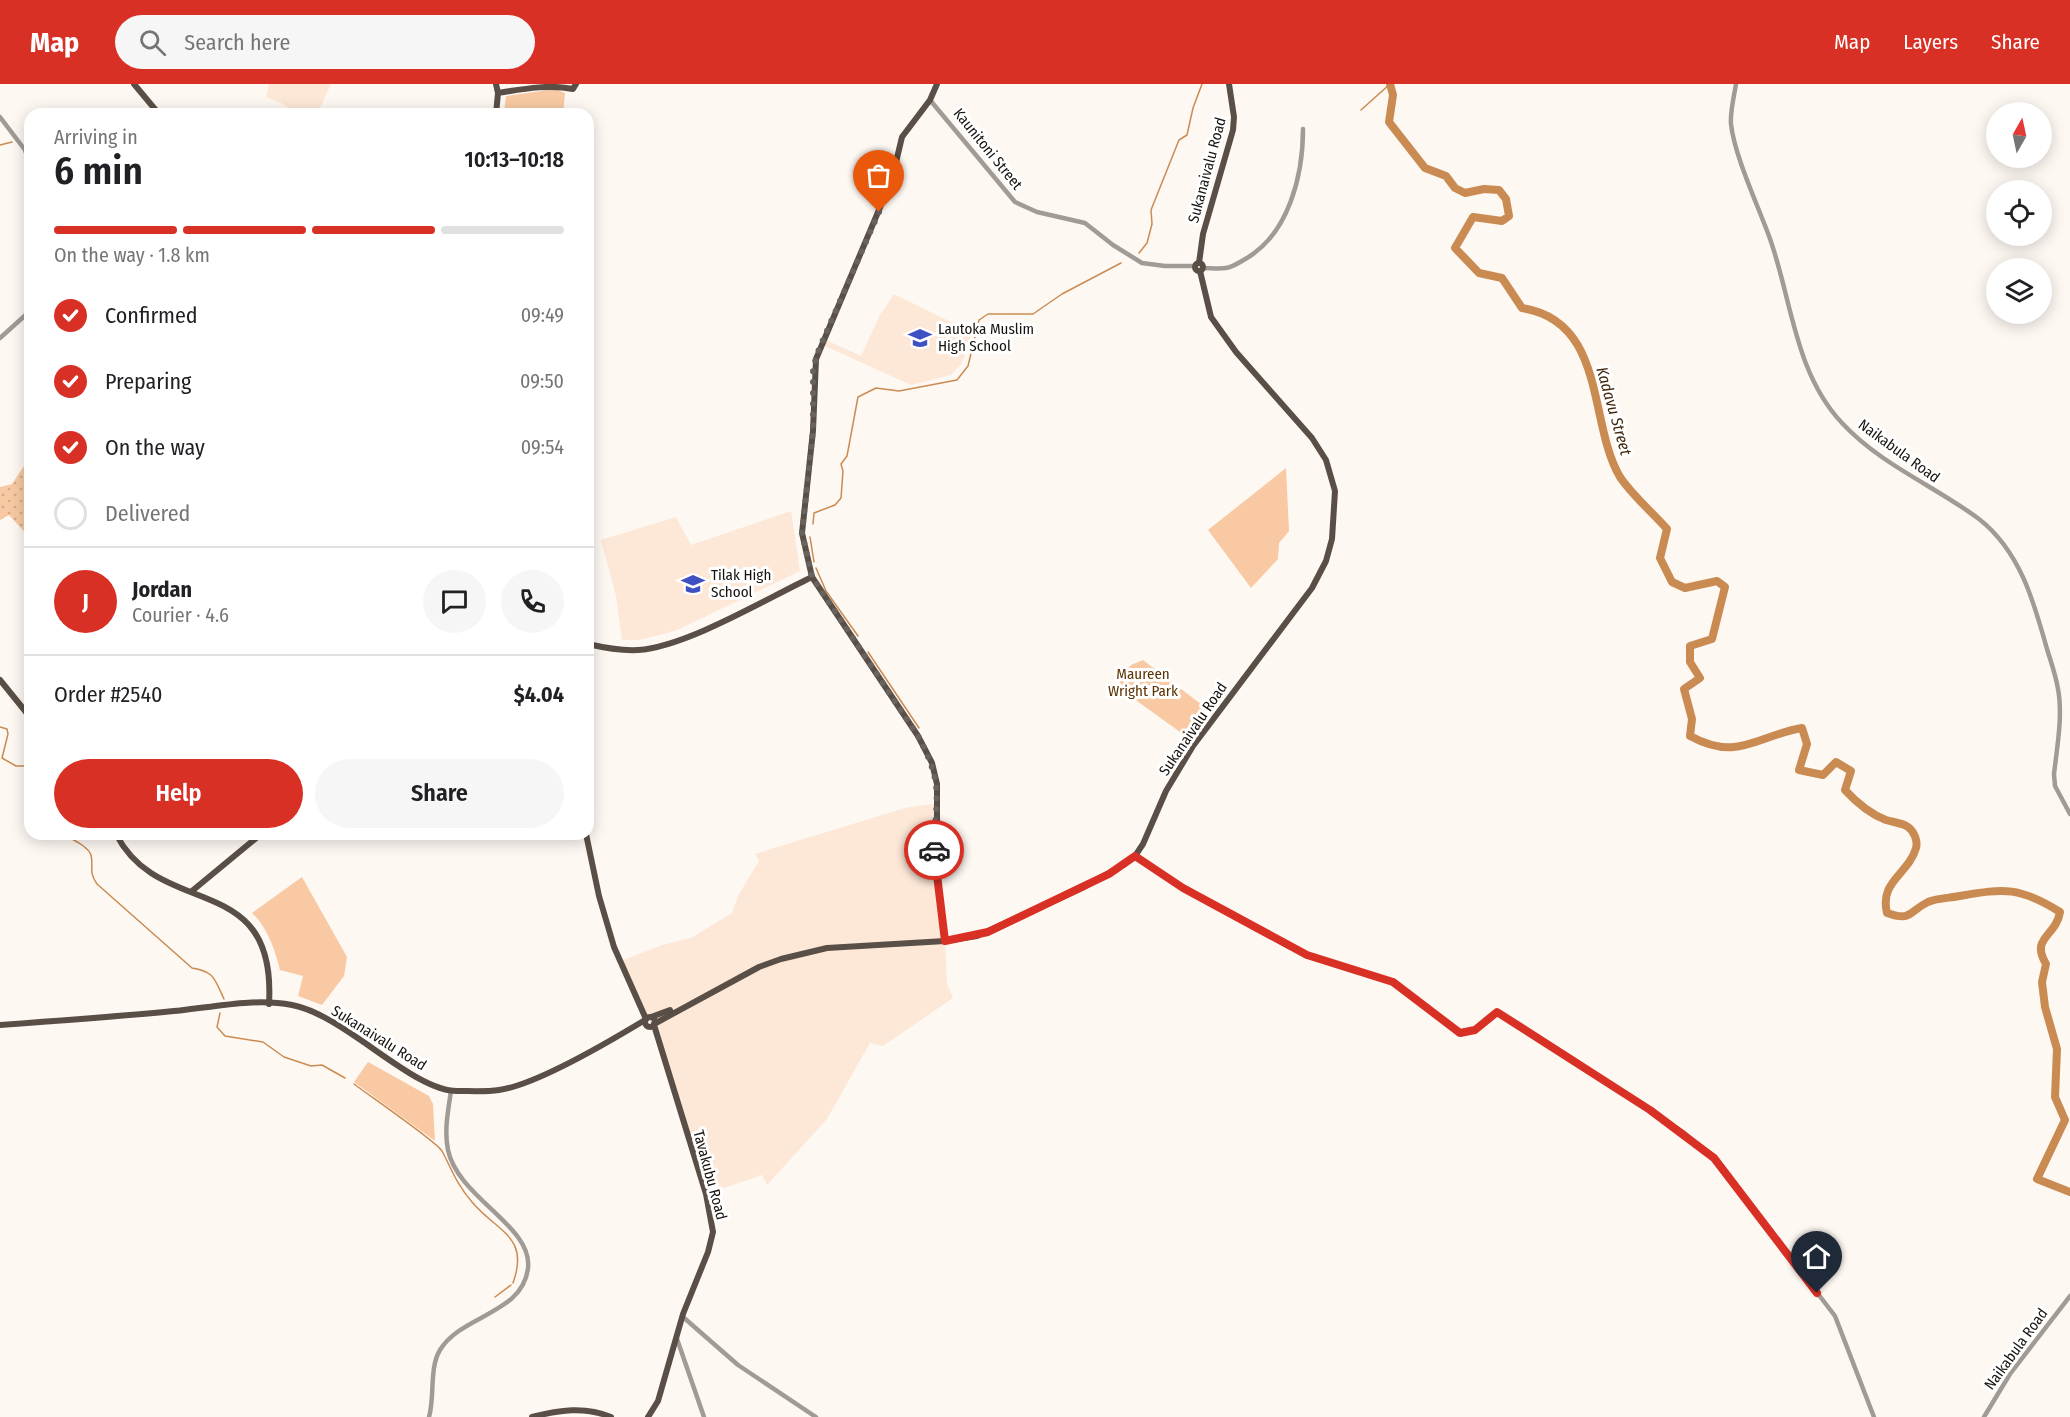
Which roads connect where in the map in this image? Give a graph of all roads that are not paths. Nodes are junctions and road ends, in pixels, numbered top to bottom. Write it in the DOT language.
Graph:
graph roads {
  1 [pos="134,84"];
  2 [pos="496,84"];
  3 [pos="936,84"];
  4 [pos="1228,84"];
  5 [pos="1736,84"];
  6 [pos="574,87"];
  7 [pos="498,93"];
  8 [pos="930,100"];
  9 [pos="154,108"];
  10 [pos="497,108"];
  11 [pos="0,117"];
  12 [pos="1303,129"];
  13 [pos="24,149"];
  14 [pos="1199,267"];
  15 [pos="24,316"];
  16 [pos="0,338"];
  17 [pos="812,577"];
  18 [pos="594,645"];
  19 [pos="0,680"];
  20 [pos="24,710"];
  21 [pos="2070,814"];
  22 [pos="119,840"];
  23 [pos="254,840"];
  24 [pos="587,840"];
  25 [pos="1135,856"];
  26 [pos="192,891"];
  27 [pos="945,941"];
  28 [pos="269,1004"];
  29 [pos="650,1022"];
  30 [pos="0,1025"];
  31 [pos="451,1091"];
  32 [pos="2070,1296"];
  33 [pos="682,1317"];
  34 [pos="677,1339"];
  35 [pos="429,1417"];
  36 [pos="532,1417"];
  37 [pos="611,1417"];
  38 [pos="648,1417"];
  39 [pos="704,1417"];
  40 [pos="816,1417"];
  41 [pos="1874,1417"];
  42 [pos="1984,1417"];
  1 -- 9 [label="main road"];
  2 -- 7 [label="main road"];
  3 -- 8 [label="main road"];
  4 -- 14 [label="main road, Sukanaivalu Road"];
  5 -- 21 [label="street, Naikabula Road"];
  6 -- 7 [label="main road"];
  7 -- 10 [label="main road"];
  8 -- 14 [label="street, Kaunitoni Street"];
  8 -- 17 [label="main road"];
  11 -- 13 [label="street"];
  12 -- 14 [label="street, Kaunitoni Street"];
  14 -- 25 [label="main road, Sukanaivalu Road"];
  15 -- 16 [label="street"];
  17 -- 18 [label="main road"];
  17 -- 27 [label="main road"];
  19 -- 20 [label="main road"];
  22 -- 26 [label="main road"];
  23 -- 26 [label="main road"];
  24 -- 29 [label="main road, Tavakubu Road"];
  25 -- 27 [label="main road, Sukanaivalu Road"];
  25 -- 41 [label="street"];
  26 -- 28 [label="main road"];
  27 -- 29 [label="main road, Sukanaivalu Road"];
  28 -- 30 [label="main road, Sukanaivalu Road"];
  28 -- 31 [label="main road, Sukanaivalu Road"];
  29 -- 31 [label="main road, Sukanaivalu Road"];
  29 -- 33 [label="main road, Tavakubu Road"];
  31 -- 35 [label="street"];
  32 -- 42 [label="street, Naikabula Road"];
  33 -- 34 [label="main road, Tavakubu Road"];
  33 -- 40 [label="street"];
  34 -- 38 [label="main road, Tavakubu Road"];
  34 -- 39 [label="street"];
  36 -- 37 [label="main road"];
}
